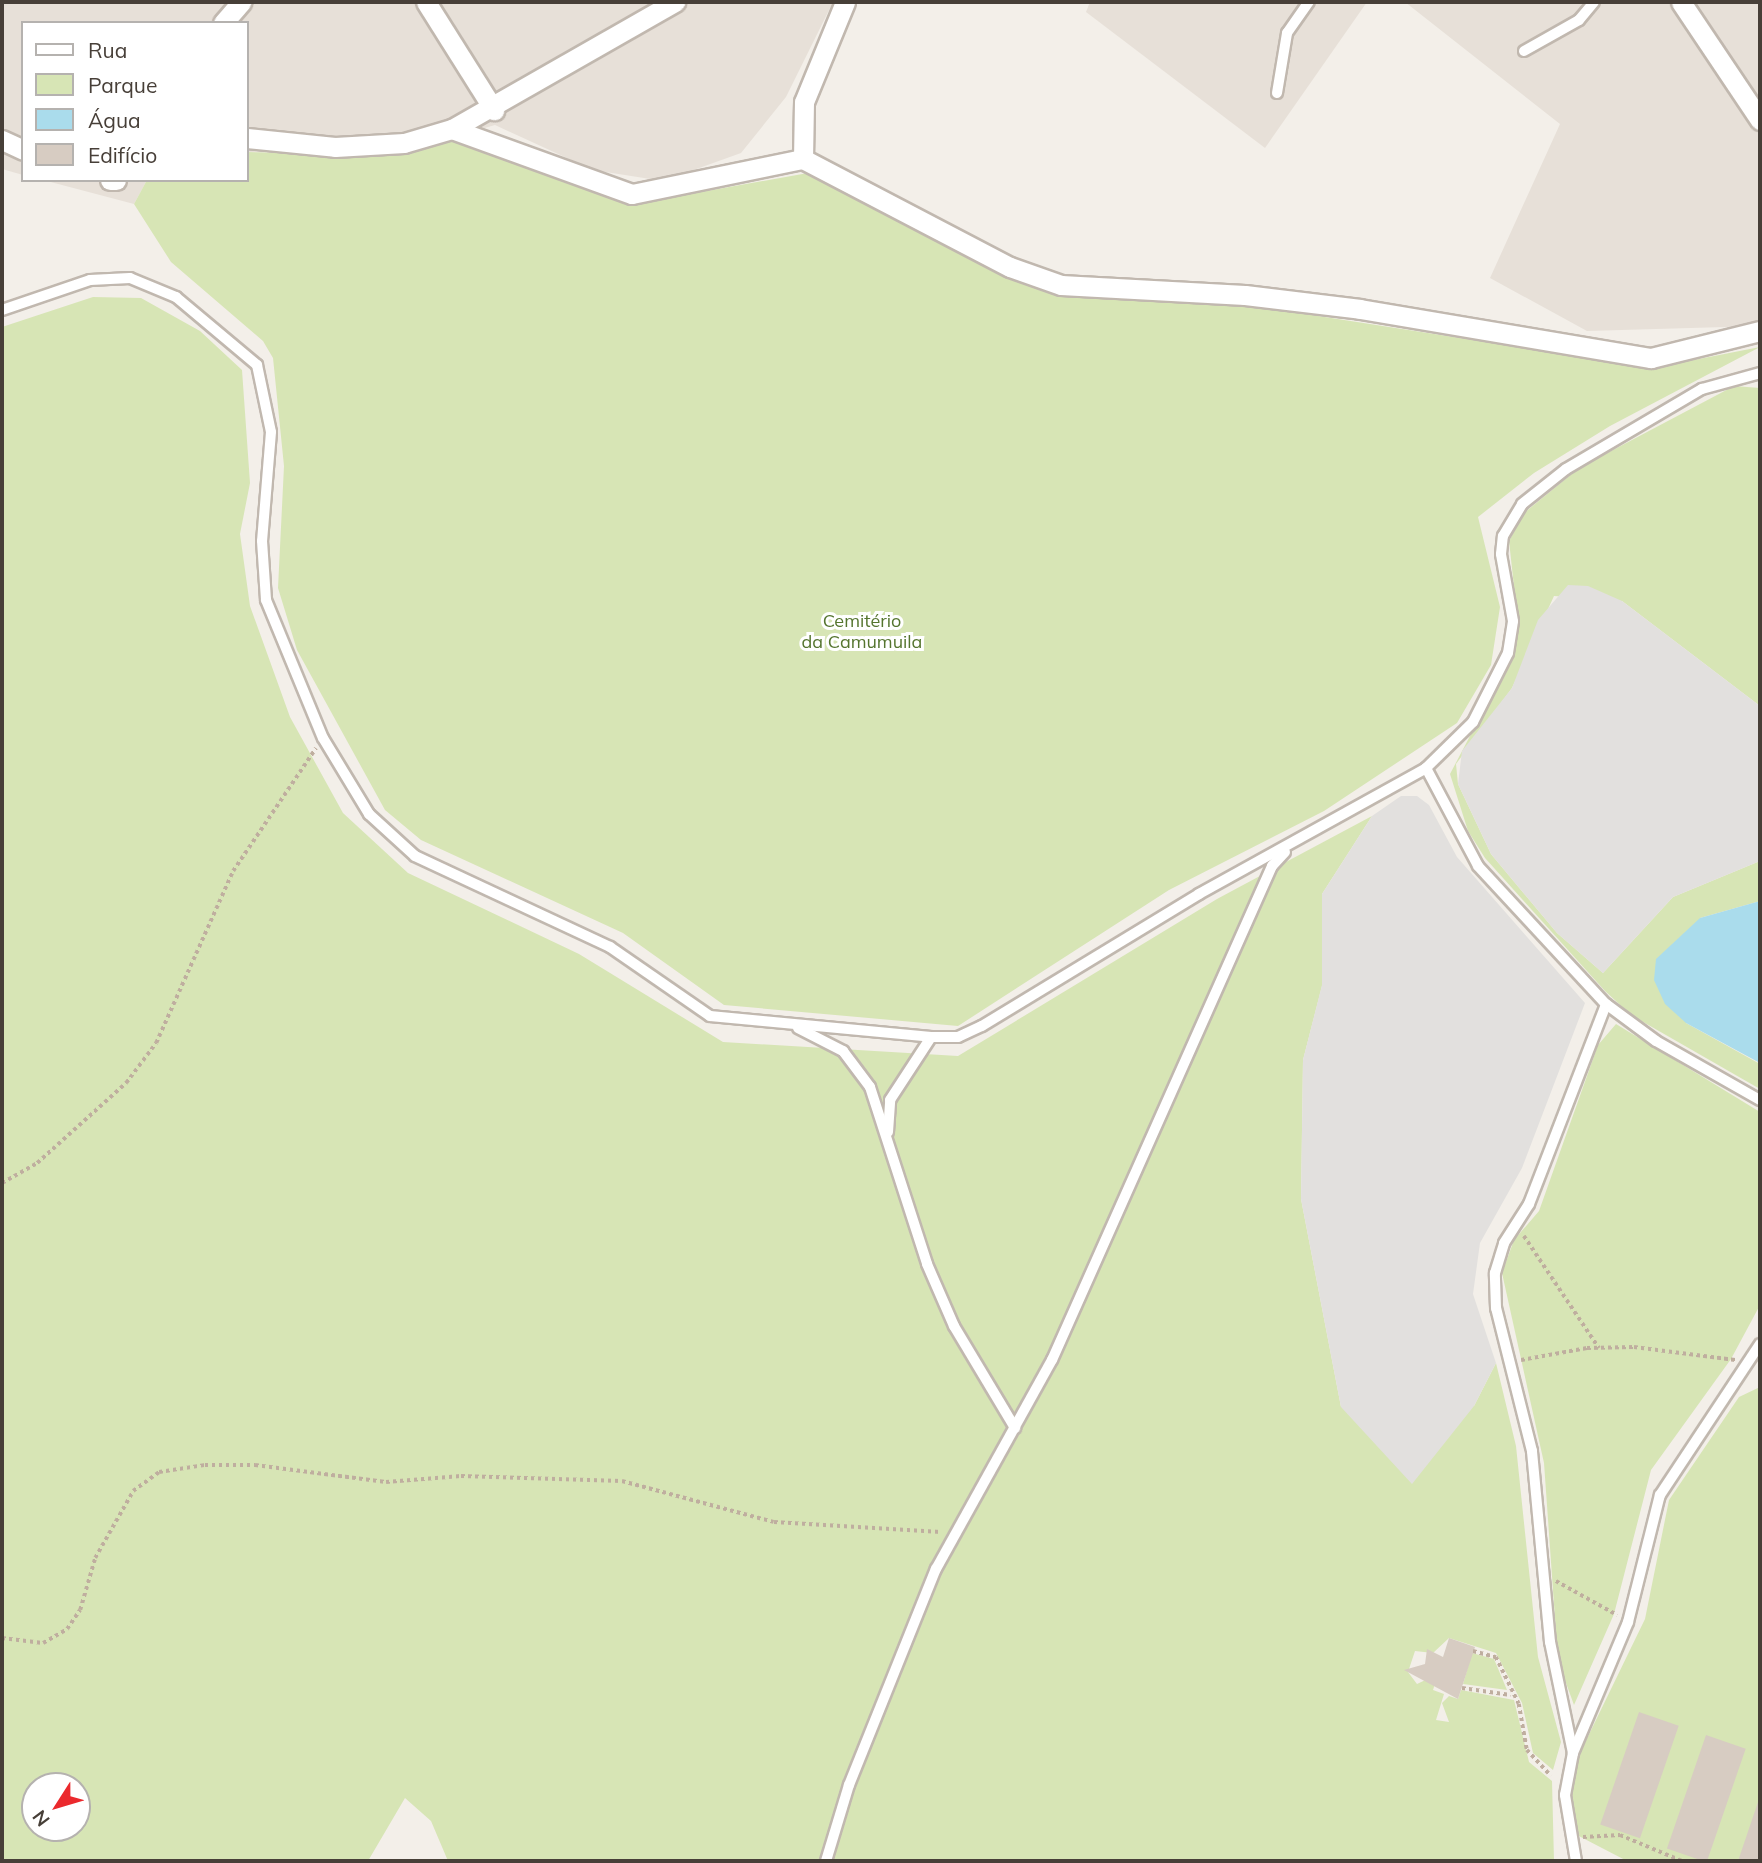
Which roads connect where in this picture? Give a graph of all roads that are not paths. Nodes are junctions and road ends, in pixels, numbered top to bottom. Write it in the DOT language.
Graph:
graph roads {
  1 [pos="241,2"];
  2 [pos="426,2"];
  3 [pos="675,2"];
  4 [pos="845,2"];
  5 [pos="1309,2"];
  6 [pos="1594,2"];
  7 [pos="1681,2"];
  8 [pos="225,21"];
  9 [pos="1524,51"];
  10 [pos="1277,93"];
  11 [pos="494,110"];
  12 [pos="1760,120"];
  13 [pos="452,129"];
  14 [pos="248,138"];
  15 [pos="2,140"];
  16 [pos="21,149"];
  17 [pos="803,159"];
  18 [pos="2,310"];
  19 [pos="1760,331"];
  20 [pos="1760,373"];
  21 [pos="1426,768"];
  22 [pos="1293,845"];
  23 [pos="1606,1004"];
  24 [pos="794,1026"];
  25 [pos="931,1037"];
  26 [pos="1760,1100"];
  27 [pos="888,1136"];
  28 [pos="1760,1344"];
  29 [pos="1757,1362"];
  30 [pos="1015,1428"];
  31 [pos="1573,1753"];
  32 [pos="826,1861"];
  33 [pos="1576,1861"];
  1 -- 8 [label="street"];
  2 -- 11 [label="street"];
  3 -- 11 [label="street"];
  4 -- 17 [label="street"];
  5 -- 10 [label="lane"];
  6 -- 9 [label="lane"];
  7 -- 12 [label="street"];
  11 -- 13 [label="street"];
  13 -- 14 [label="street"];
  13 -- 17 [label="street"];
  15 -- 16 [label="street"];
  17 -- 19 [label="street"];
  18 -- 24 [label="lane"];
  20 -- 21 [label="lane"];
  21 -- 22 [label="lane"];
  21 -- 23 [label="lane"];
  22 -- 25 [label="lane"];
  22 -- 30 [label="lane"];
  23 -- 26 [label="lane"];
  23 -- 31 [label="lane"];
  24 -- 25 [label="lane"];
  24 -- 27 [label="lane"];
  25 -- 27 [label="lane"];
  27 -- 30 [label="lane"];
  28 -- 29 [label="lane"];
  29 -- 31 [label="lane"];
  30 -- 32 [label="lane"];
  31 -- 33 [label="lane"];
}
